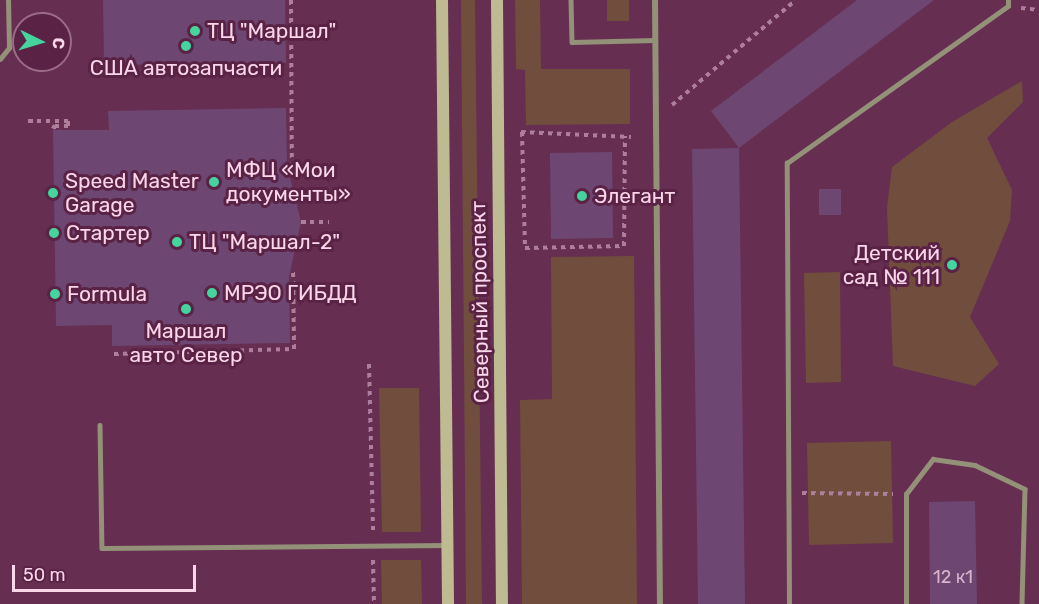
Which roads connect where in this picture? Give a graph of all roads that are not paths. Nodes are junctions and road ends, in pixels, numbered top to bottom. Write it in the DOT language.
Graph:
graph roads {
  1 [pos="9,0"];
  2 [pos="442,0"];
  3 [pos="497,0"];
  4 [pos="571,0"];
  5 [pos="655,0"];
  6 [pos="1008,0"];
  7 [pos="655,40"];
  8 [pos="0,59"];
  9 [pos="100,424"];
  10 [pos="447,545"];
  11 [pos="448,604"];
  12 [pos="502,604"];
  13 [pos="660,604"];
  14 [pos="789,604"];
  15 [pos="906,604"];
  16 [pos="1022,604"];
  1 -- 8 [label="lane"];
  2 -- 10 [label="main road, Северный проспект"];
  3 -- 12 [label="main road, Северный проспект"];
  4 -- 7 [label="lane"];
  5 -- 7 [label="street"];
  6 -- 14 [label="lane"];
  7 -- 13 [label="street"];
  9 -- 10 [label="lane"];
  10 -- 11 [label="main road, Северный проспект"];
  15 -- 16 [label="lane"];
}
